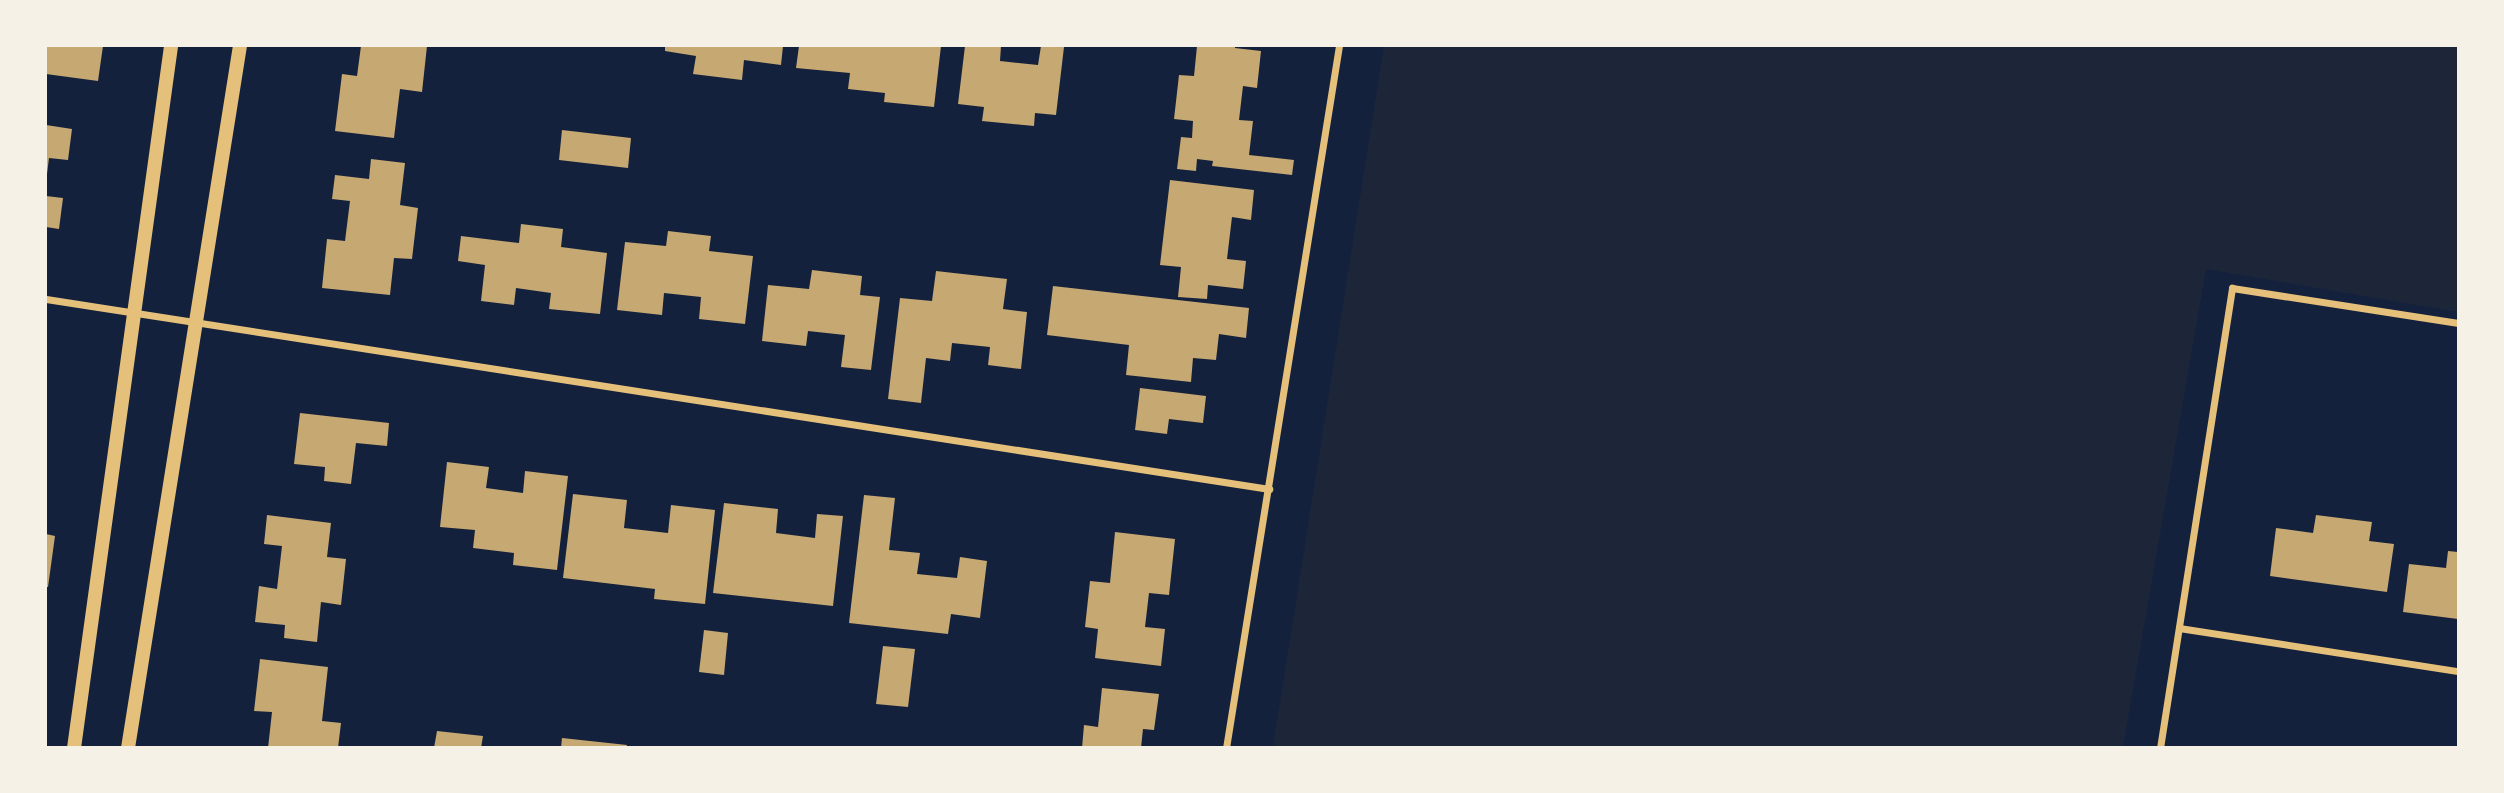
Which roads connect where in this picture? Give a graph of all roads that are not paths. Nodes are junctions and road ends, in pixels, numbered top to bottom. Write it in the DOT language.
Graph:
graph roads {
  1 [pos="171,46"];
  2 [pos="240,46"];
  3 [pos="1339,46"];
  4 [pos="46,299"];
  5 [pos="132,313"];
  6 [pos="195,323"];
  7 [pos="2459,323"];
  8 [pos="1269,489"];
  9 [pos="2179,628"];
  10 [pos="2459,671"];
  11 [pos="74,747"];
  12 [pos="128,747"];
  13 [pos="1226,747"];
  14 [pos="2160,747"];
  1 -- 5 [label="main road"];
  2 -- 6 [label="main road"];
  3 -- 8 [label="street"];
  4 -- 5 [label="street"];
  5 -- 6 [label="street"];
  5 -- 11 [label="main road"];
  6 -- 8 [label="street"];
  6 -- 12 [label="main road"];
  7 -- 9 [label="street"];
  8 -- 13 [label="street"];
  9 -- 10 [label="street"];
  9 -- 14 [label="street"];
}
